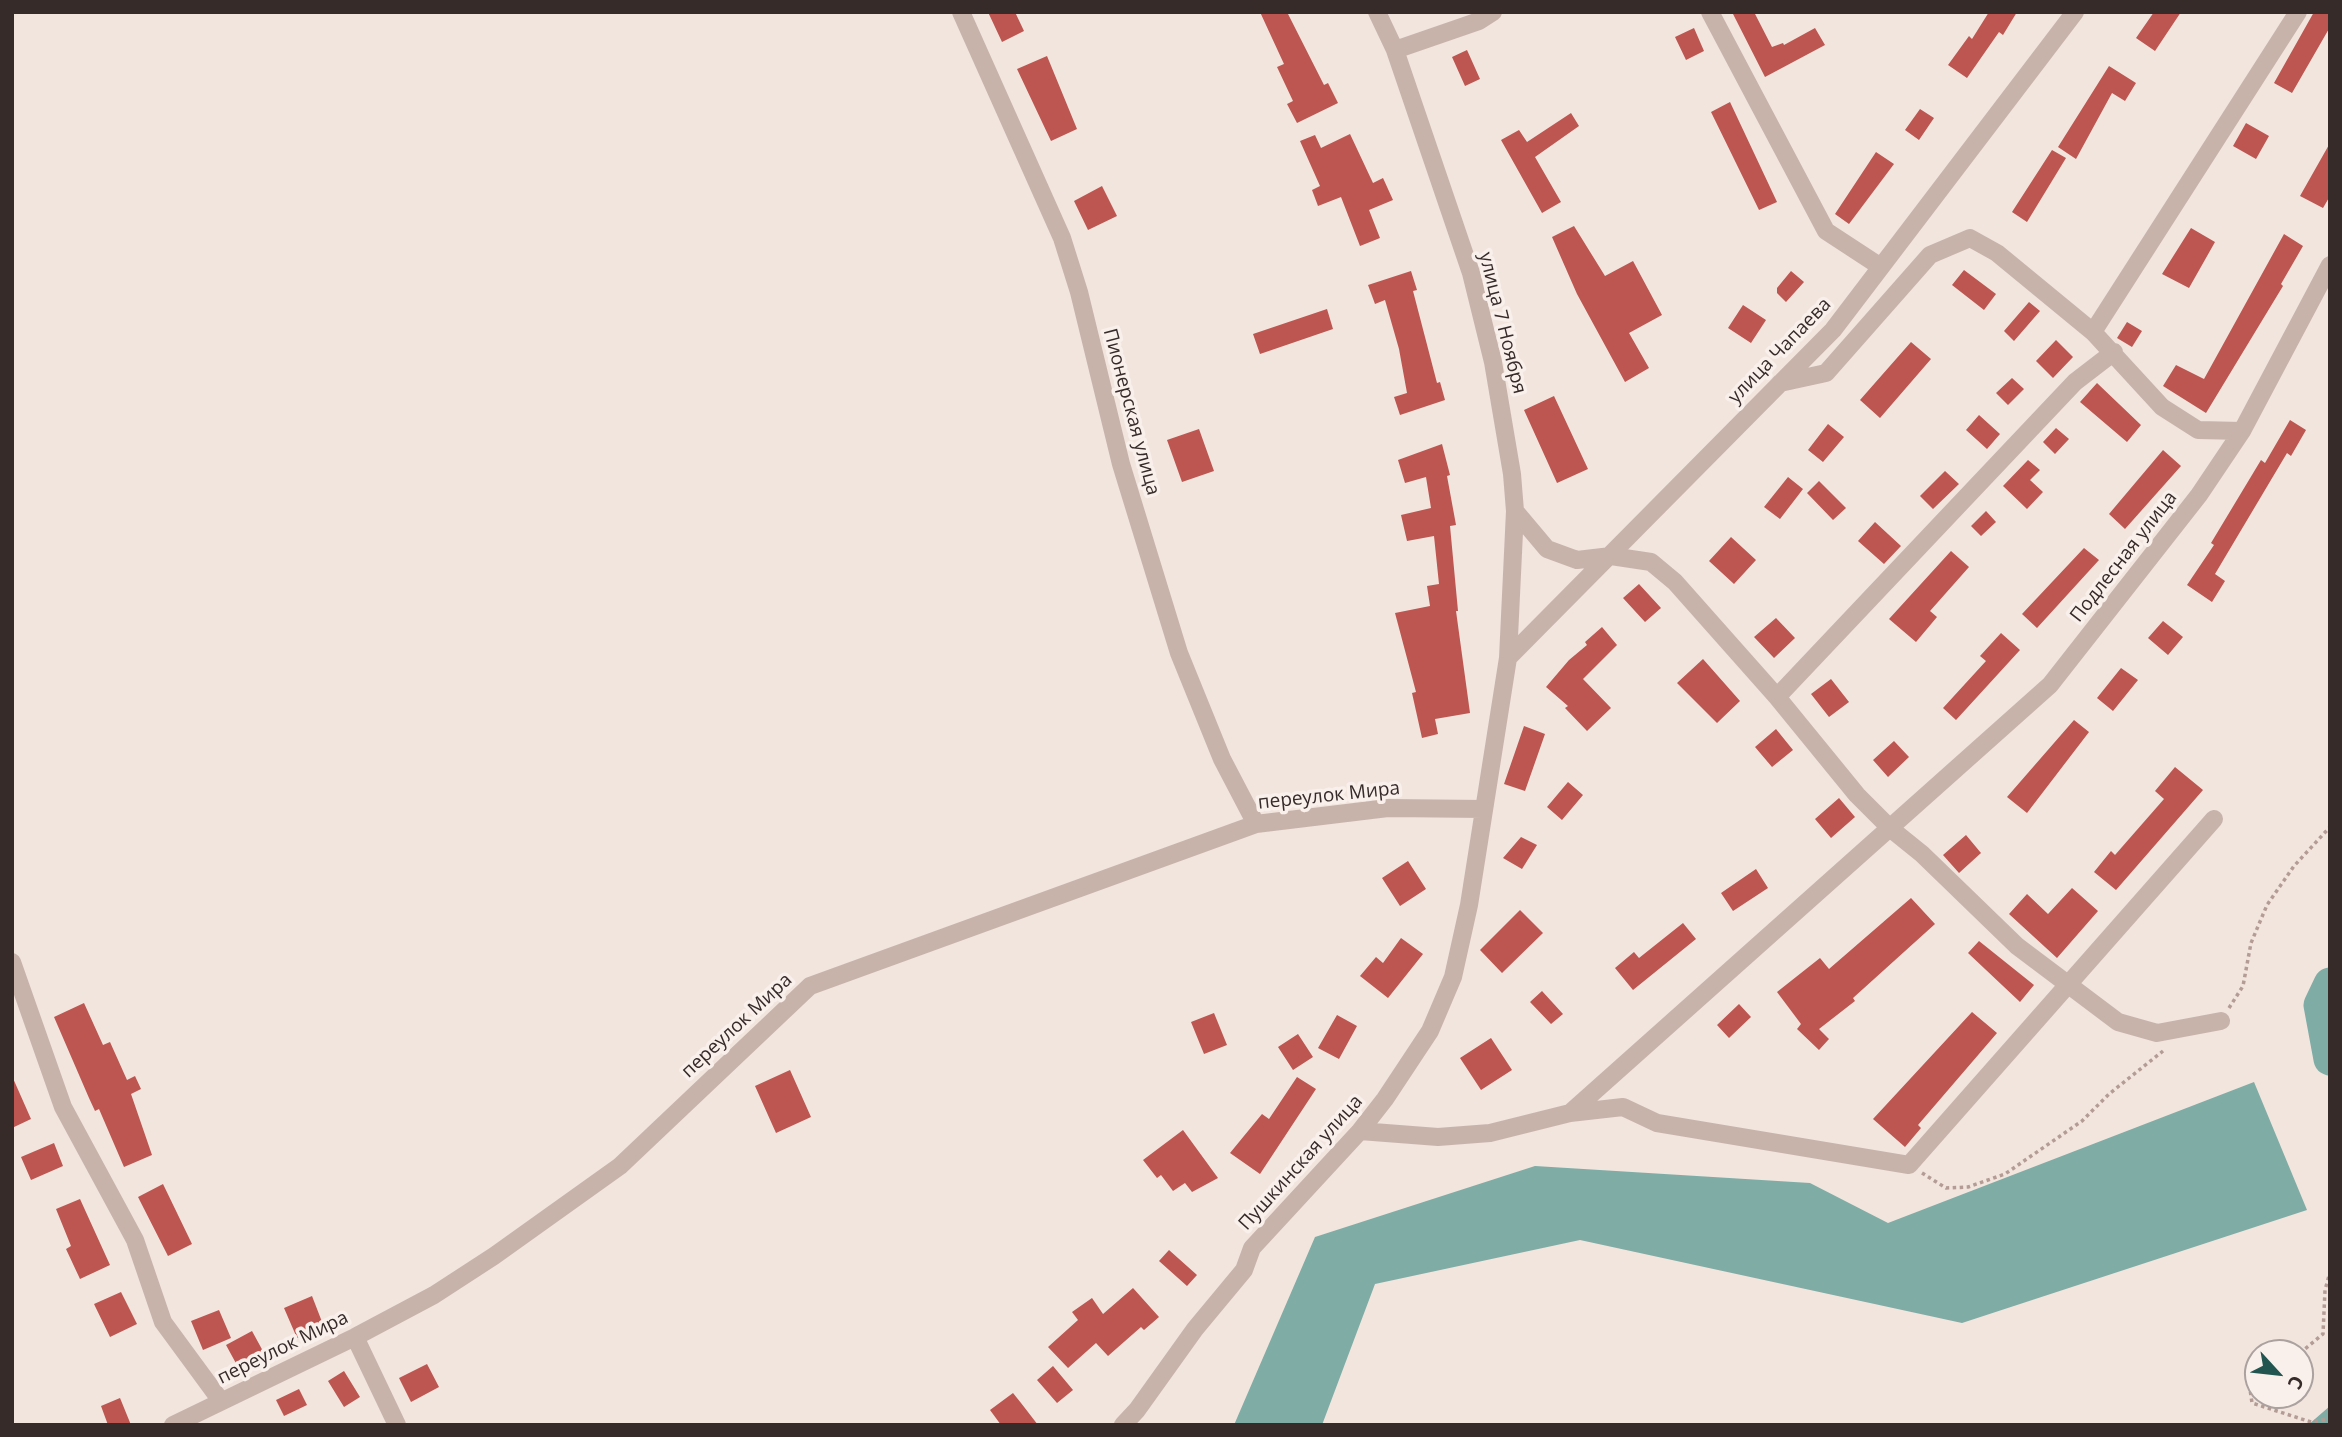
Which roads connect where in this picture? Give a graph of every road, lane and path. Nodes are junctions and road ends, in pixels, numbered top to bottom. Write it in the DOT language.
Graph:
graph roads {
  1 [pos="961,12"];
  2 [pos="1377,12"];
  3 [pos="1493,12"];
  4 [pos="1710,12"];
  5 [pos="2074,12"];
  6 [pos="2298,12"];
  7 [pos="1395,50"];
  8 [pos="2330,265"];
  9 [pos="1881,267"];
  10 [pos="2093,332"];
  11 [pos="2114,352"];
  12 [pos="1779,384"];
  13 [pos="2242,431"];
  14 [pos="1515,511"];
  15 [pos="1611,556"];
  16 [pos="1508,658"];
  17 [pos="1777,697"];
  18 [pos="1484,809"];
  19 [pos="2214,819"];
  20 [pos="1256,824"];
  21 [pos="2330,827"];
  22 [pos="1891,829"];
  23 [pos="12,962"];
  24 [pos="2068,985"];
  25 [pos="2221,1021"];
  26 [pos="2167,1047"];
  27 [pos="1570,1113"];
  28 [pos="1360,1131"];
  29 [pos="1909,1165"];
  30 [pos="2330,1272"];
  31 [pos="355,1337"];
  32 [pos="2314,1341"];
  33 [pos="222,1401"];
  34 [pos="2271,1409"];
  35 [pos="2330,1419"];
  36 [pos="173,1425"];
  37 [pos="397,1425"];
  38 [pos="1123,1425"];
  1 -- 20 [label="street, Пионерская улица"];
  2 -- 7 [label="street, улица 7 Ноября"];
  3 -- 7 [label="street"];
  4 -- 9 [label="street"];
  5 -- 9 [label="street, улица Чапаева"];
  6 -- 10 [label="street"];
  7 -- 14 [label="street, улица 7 Ноября"];
  8 -- 13 [label="street, Подлесная улица"];
  9 -- 12 [label="street, улица Чапаева"];
  10 -- 11 [label="street"];
  10 -- 12 [label="street"];
  11 -- 13 [label="street"];
  11 -- 17 [label="street"];
  12 -- 15 [label="street, улица Чапаева"];
  13 -- 22 [label="street, Подлесная улица"];
  14 -- 15 [label="street"];
  14 -- 16 [label="street, улица 7 Ноября"];
  15 -- 16 [label="street, улица Чапаева"];
  15 -- 17 [label="street"];
  16 -- 18 [label="street, Пушкинская улица"];
  17 -- 22 [label="street"];
  18 -- 20 [label="street, переулок Мира"];
  18 -- 28 [label="street, Пушкинская улица"];
  19 -- 24 [label="street"];
  20 -- 31 [label="street, переулок Мира"];
  21 -- 25 [label="path"];
  22 -- 24 [label="street"];
  22 -- 27 [label="street, Подлесная улица"];
  23 -- 33 [label="street"];
  24 -- 25 [label="street"];
  24 -- 29 [label="street"];
  26 -- 29 [label="path"];
  27 -- 28 [label="street"];
  27 -- 29 [label="street"];
  28 -- 38 [label="street, Пушкинская улица"];
  30 -- 32 [label="path"];
  31 -- 33 [label="street, переулок Мира"];
  31 -- 37 [label="street"];
  33 -- 36 [label="street, переулок Мира"];
  34 -- 35 [label="path"];
}
